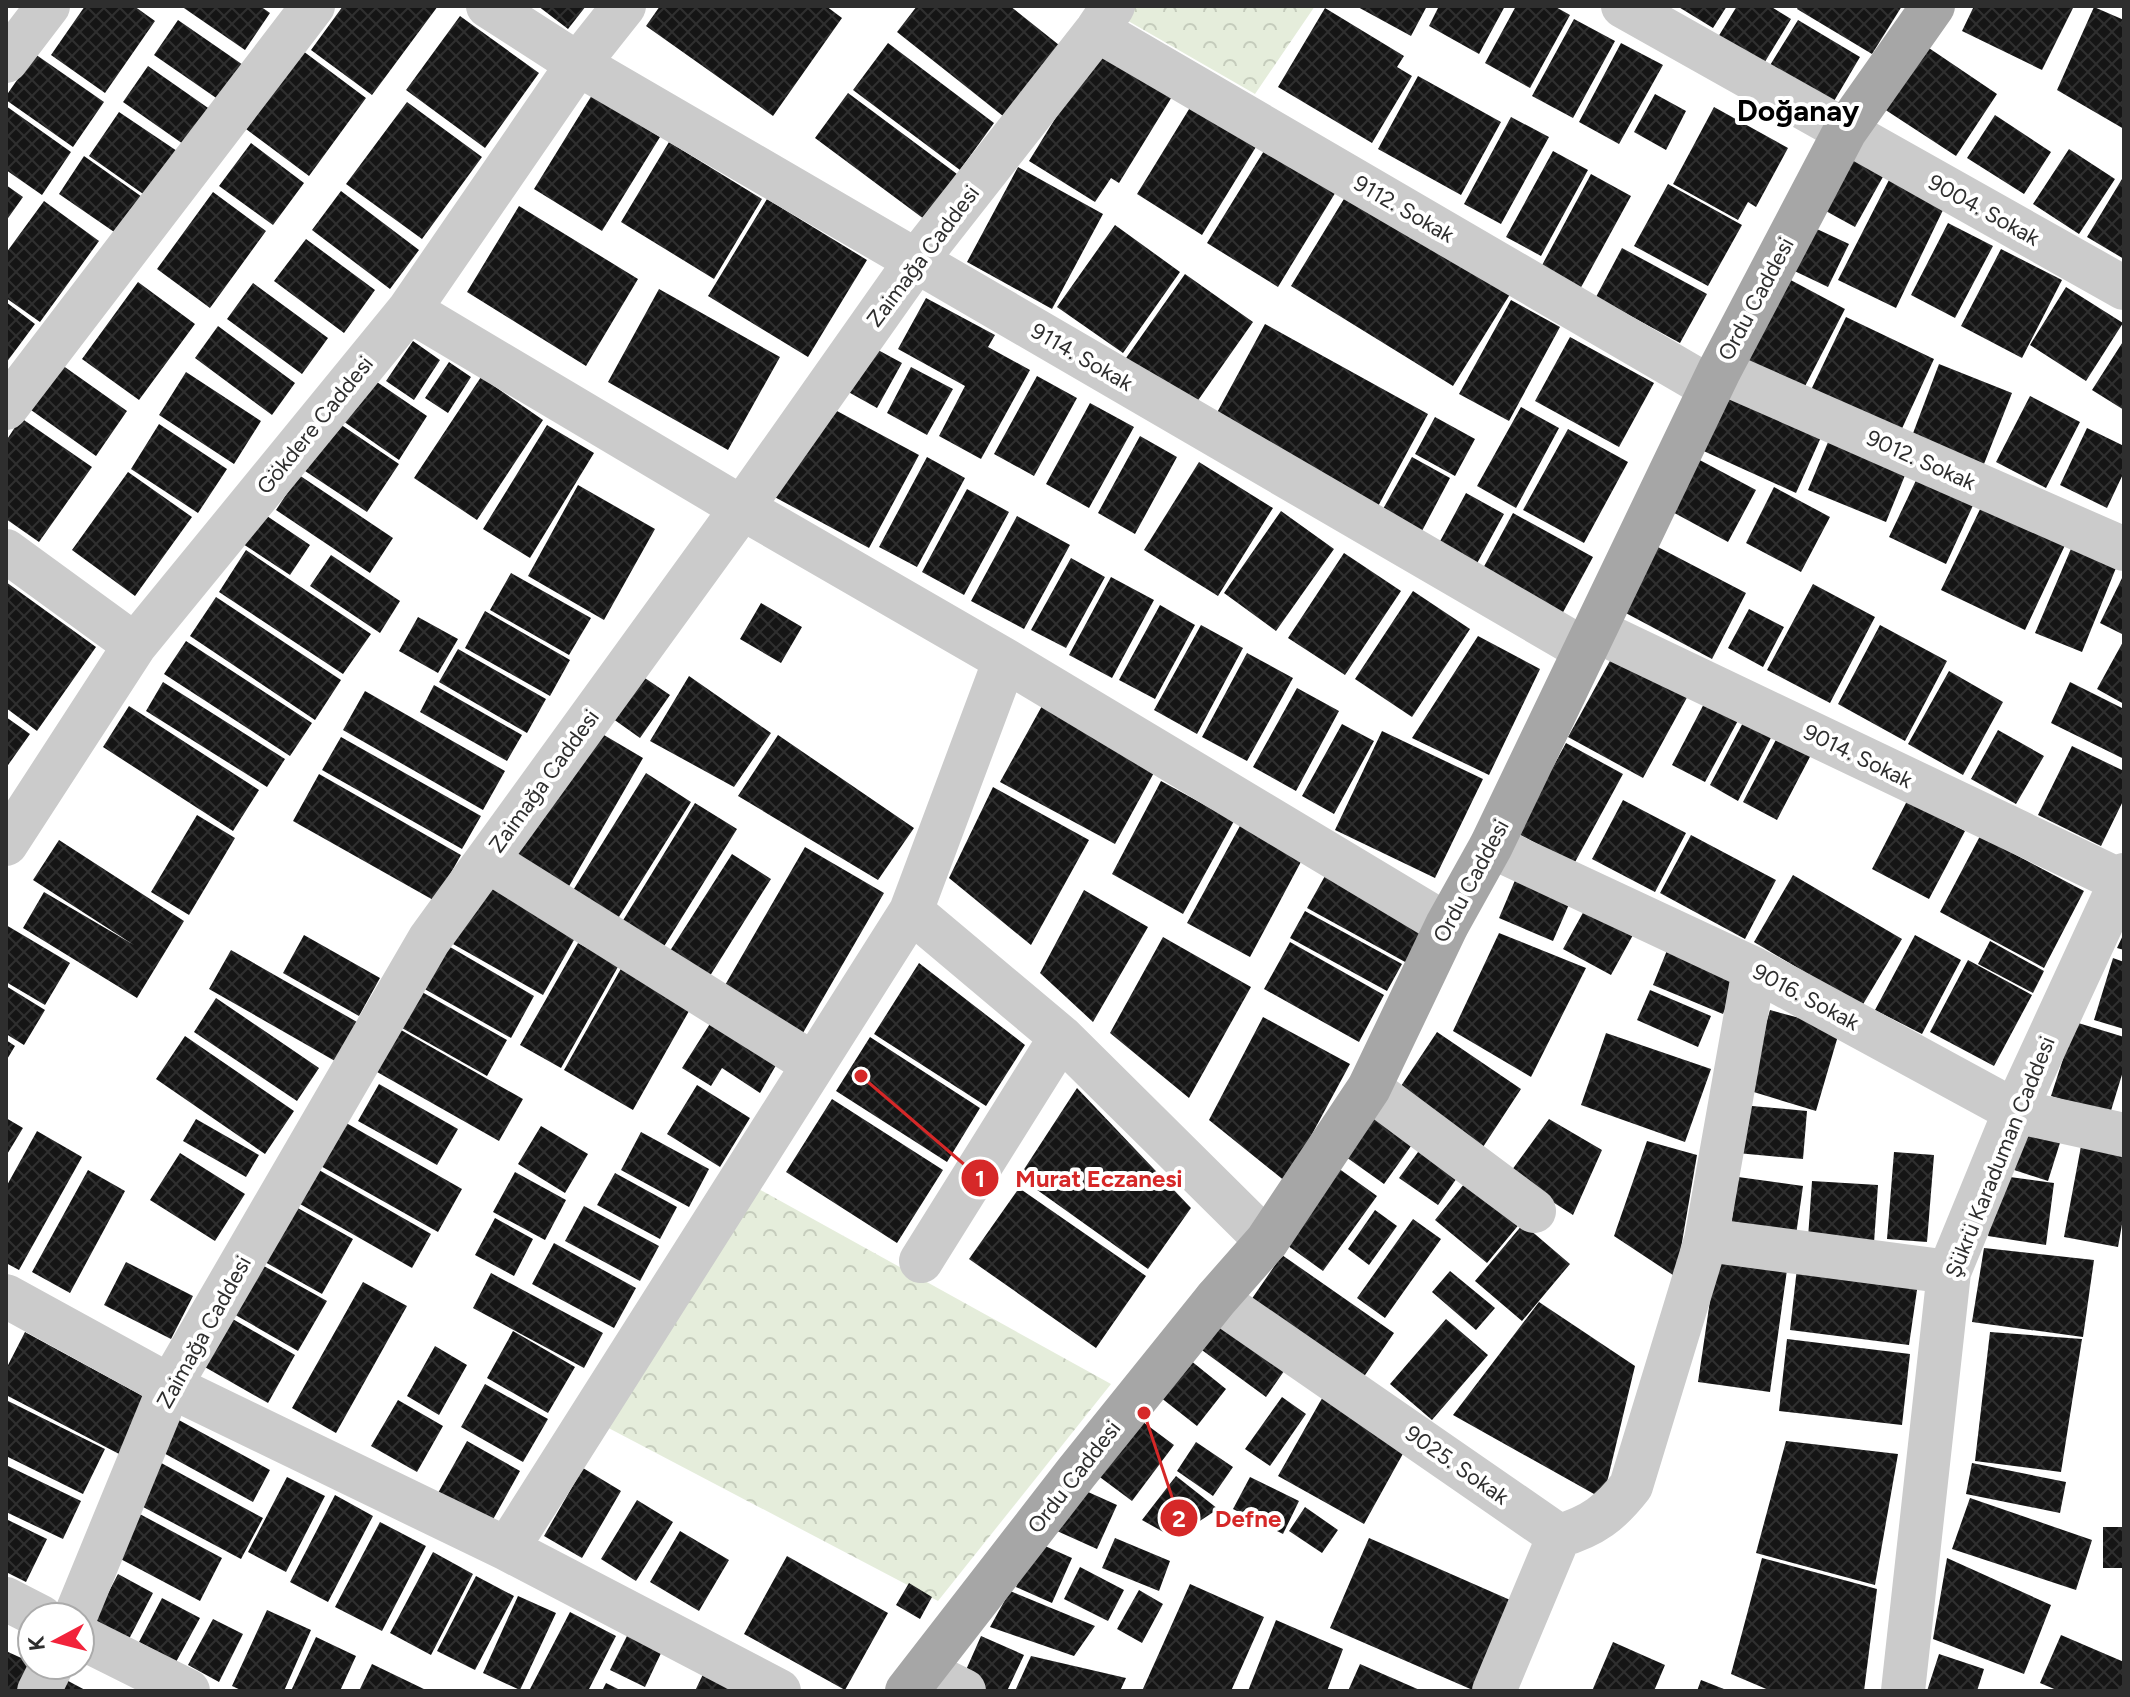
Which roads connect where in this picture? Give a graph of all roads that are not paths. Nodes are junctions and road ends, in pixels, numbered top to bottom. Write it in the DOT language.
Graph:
graph roads {
  1 [pos="48,6"];
  2 [pos="313,6"];
  3 [pos="488,6"];
  4 [pos="624,6"];
  5 [pos="1623,6"];
  6 [pos="1933,6"];
  7 [pos="1105,18"];
  8 [pos="6,61"];
  9 [pos="578,64"];
  10 [pos="1845,131"];
  11 [pos="916,261"];
  12 [pos="2124,288"];
  13 [pos="409,310"];
  14 [pos="1715,379"];
  15 [pos="6,408"];
  16 [pos="742,508"];
  17 [pos="2124,549"];
  18 [pos="6,551"];
  19 [pos="1590,640"];
  20 [pos="135,645"];
  21 [pos="1005,660"];
  22 [pos="6,844"];
  23 [pos="1491,846"];
  24 [pos="487,860"];
  25 [pos="2122,878"];
  26 [pos="911,911"];
  27 [pos="1447,925"];
  28 [pos="1754,969"];
  29 [pos="1061,1037"];
  30 [pos="813,1064"];
  31 [pos="1369,1088"];
  32 [pos="2015,1111"];
  33 [pos="2124,1135"];
  34 [pos="1534,1211"];
  35 [pos="1706,1240"];
  36 [pos="1267,1241"];
  37 [pos="921,1261"];
  38 [pos="1949,1272"];
  39 [pos="6,1296"];
  40 [pos="1216,1299"];
  41 [pos="170,1386"];
  42 [pos="1559,1536"];
  43 [pos="507,1549"];
  44 [pos="82,1601"];
  45 [pos="96,1645"];
  46 [pos="916,1681"];
  47 [pos="188,1691"];
  48 [pos="779,1691"];
  49 [pos="964,1691"];
  50 [pos="1494,1691"];
  51 [pos="1903,1691"];
  1 -- 8 [label="street"];
  2 -- 15 [label="street"];
  3 -- 9 [label="street, 9114. Sokak"];
  4 -- 9 [label="street, Gökdere Caddesi"];
  5 -- 10 [label="street, 9004. Sokak"];
  6 -- 10 [label="main road, Ordu Caddesi"];
  7 -- 11 [label="street, Zaimağa Caddesi"];
  7 -- 14 [label="street, 9112. Sokak"];
  9 -- 11 [label="street, 9114. Sokak"];
  9 -- 13 [label="street, Gökdere Caddesi"];
  10 -- 12 [label="street, 9004. Sokak"];
  10 -- 14 [label="main road, Ordu Caddesi"];
  11 -- 16 [label="street, Zaimağa Caddesi"];
  11 -- 19 [label="street, 9114. Sokak"];
  13 -- 16 [label="street"];
  13 -- 20 [label="street, Gökdere Caddesi"];
  14 -- 17 [label="street, 9012. Sokak"];
  14 -- 19 [label="main road, Ordu Caddesi"];
  16 -- 21 [label="street"];
  16 -- 24 [label="street, Zaimağa Caddesi"];
  18 -- 20 [label="street"];
  19 -- 23 [label="main road, Ordu Caddesi"];
  19 -- 25 [label="street, 9014. Sokak"];
  20 -- 22 [label="street, Gökdere Caddesi"];
  21 -- 26 [label="street"];
  21 -- 27 [label="street"];
  23 -- 27 [label="main road, Ordu Caddesi"];
  23 -- 28 [label="street, 9016. Sokak"];
  24 -- 30 [label="street"];
  24 -- 41 [label="street, Zaimağa Caddesi"];
  25 -- 32 [label="street, Şükrü Karaduman Caddesi"];
  26 -- 29 [label="street"];
  26 -- 30 [label="street"];
  27 -- 31 [label="main road, Ordu Caddesi"];
  28 -- 32 [label="street, 9016. Sokak"];
  28 -- 35 [label="street"];
  29 -- 36 [label="street"];
  29 -- 37 [label="street"];
  30 -- 43 [label="street"];
  31 -- 34 [label="street"];
  31 -- 36 [label="main road, Ordu Caddesi"];
  32 -- 33 [label="street, 9016. Sokak"];
  32 -- 38 [label="street, Şükrü Karaduman Caddesi"];
  35 -- 38 [label="street"];
  35 -- 42 [label="street"];
  36 -- 40 [label="main road, Ordu Caddesi"];
  38 -- 51 [label="street, Şükrü Karaduman Caddesi"];
  39 -- 41 [label="street"];
  40 -- 42 [label="street, 9025. Sokak"];
  40 -- 46 [label="main road, Ordu Caddesi"];
  41 -- 43 [label="street"];
  41 -- 44 [label="street, Zaimağa Caddesi"];
  42 -- 50 [label="street"];
  43 -- 48 [label="street"];
  45 -- 47 [label="street"];
  46 -- 49 [label="street"];
}
